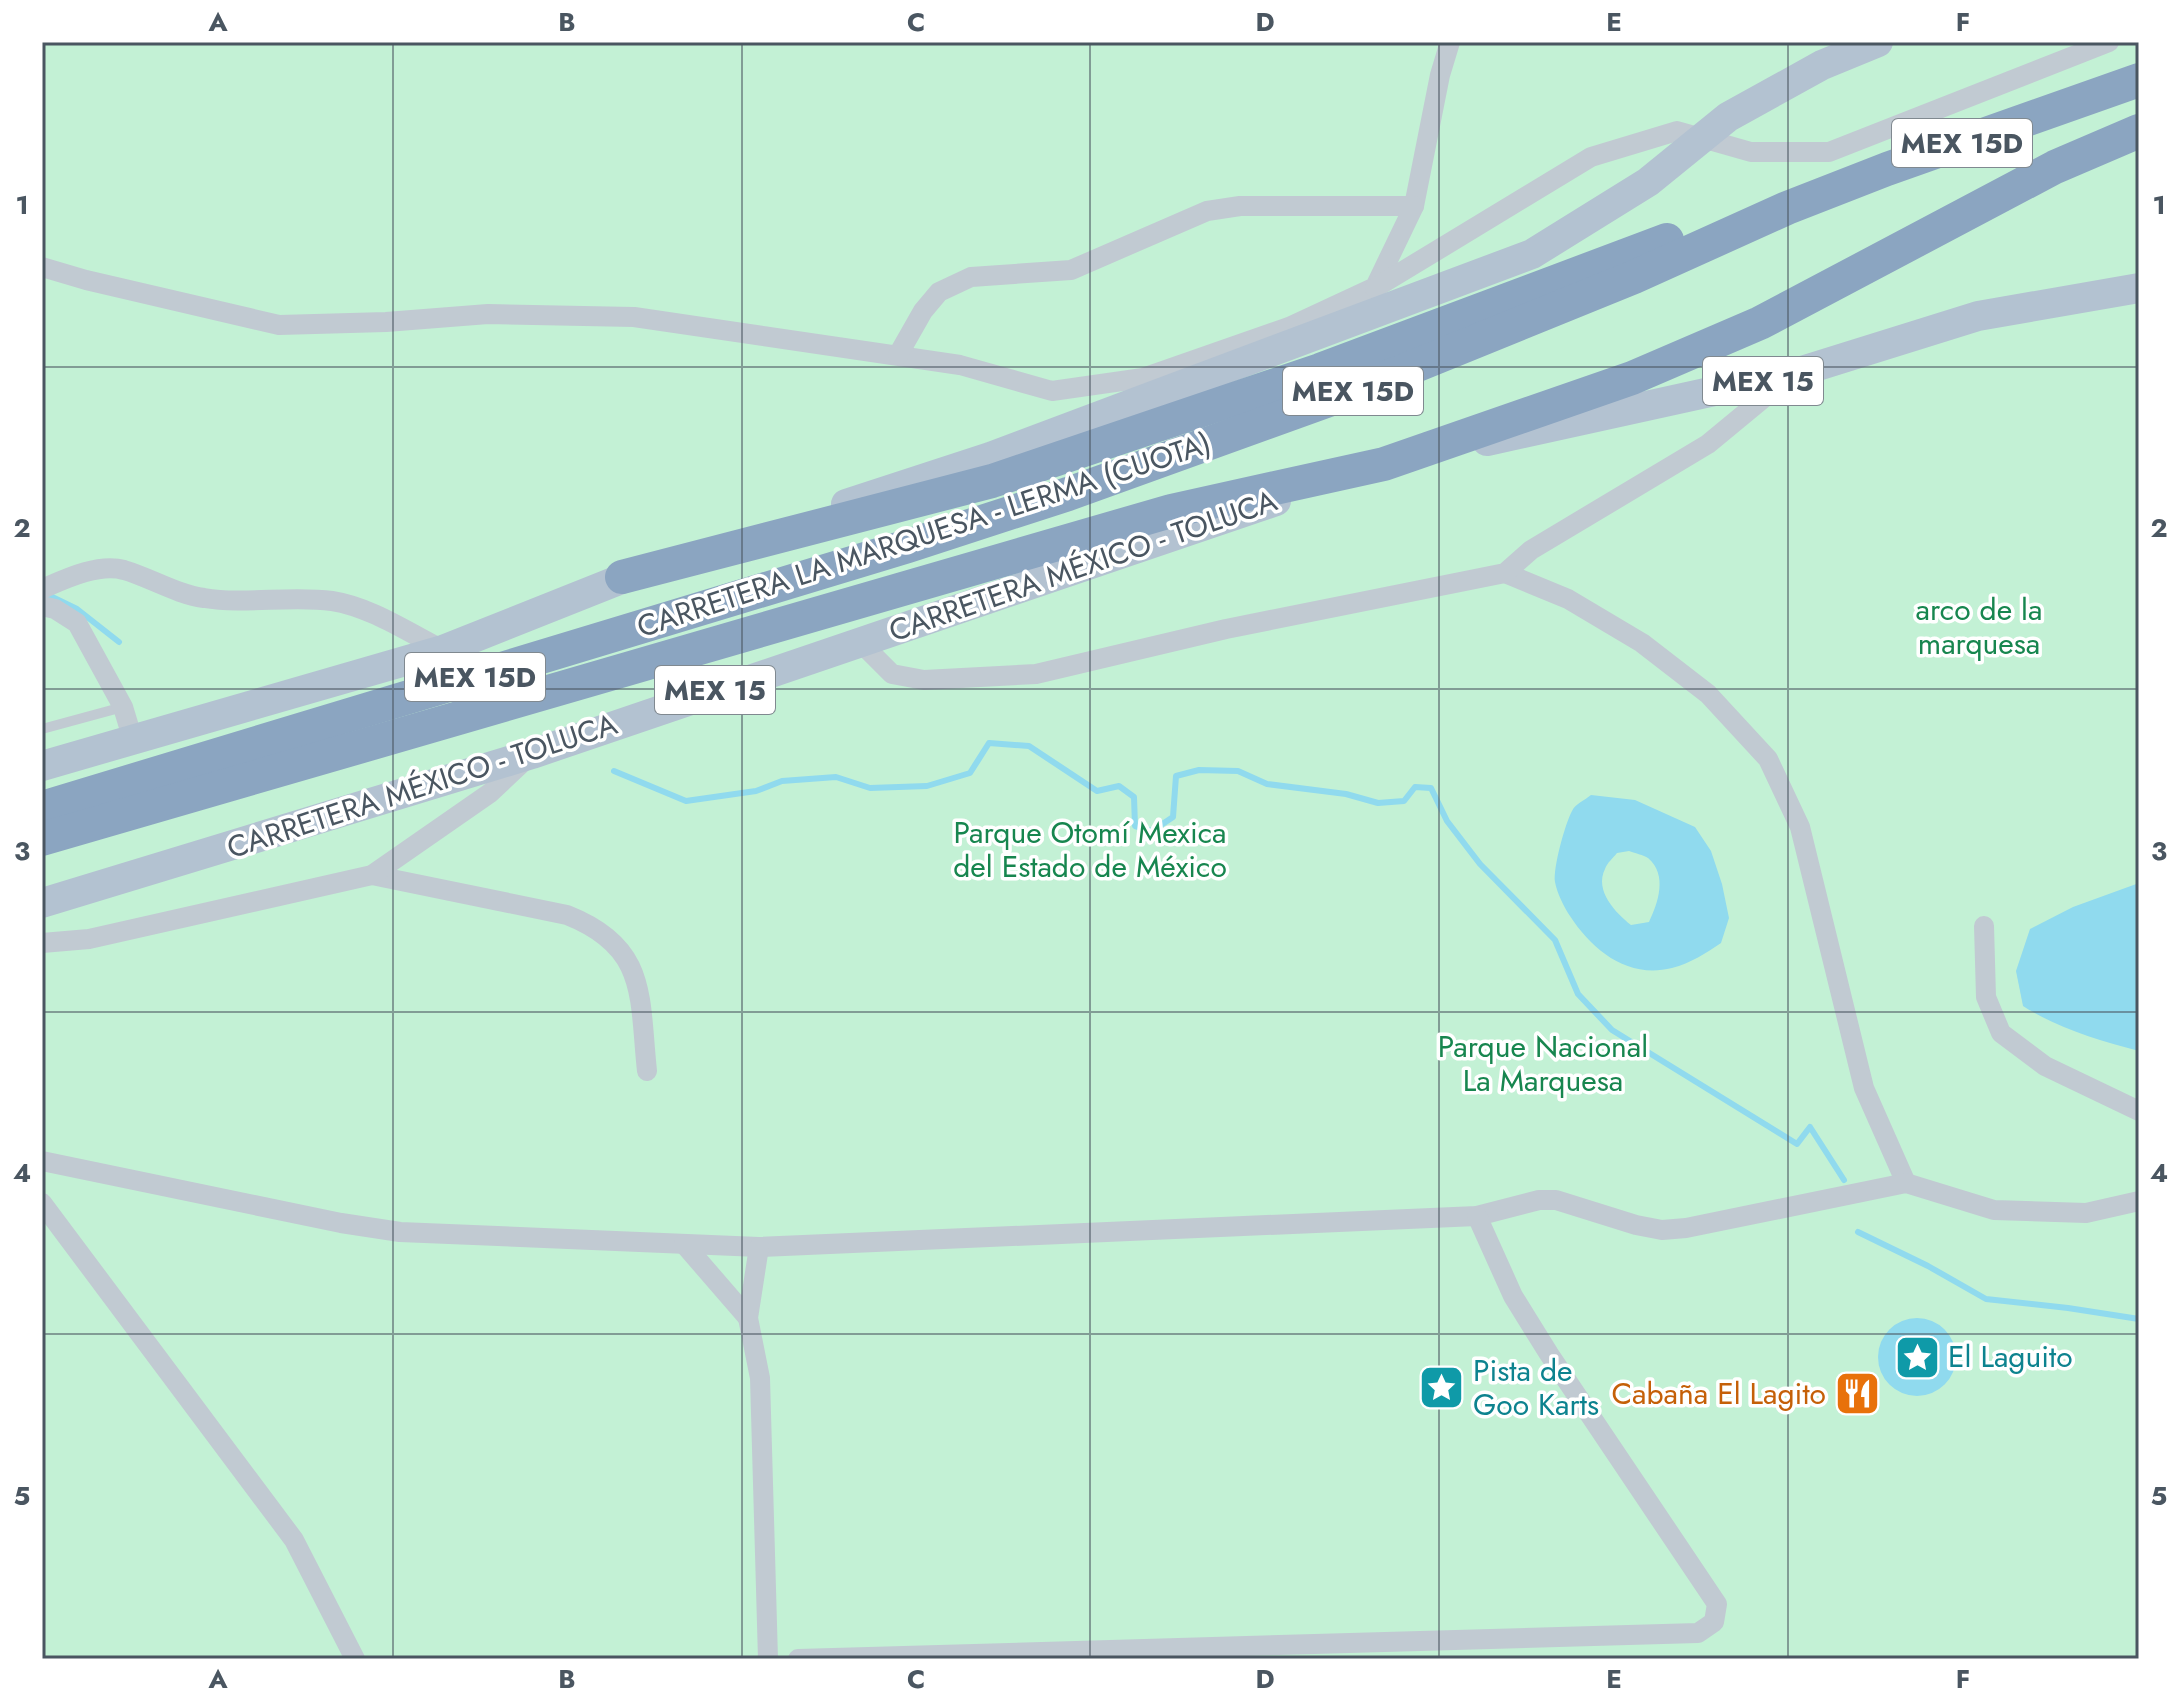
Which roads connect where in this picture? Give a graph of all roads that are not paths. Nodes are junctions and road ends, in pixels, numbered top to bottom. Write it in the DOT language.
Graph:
graph roads {
  1 [pos="1450,42"];
  2 [pos="1878,42"];
  3 [pos="2109,42"];
  4 [pos="2139,80"];
  5 [pos="2139,131"];
  6 [pos="1871,136"];
  7 [pos="1887,169"];
  8 [pos="1414,206"];
  9 [pos="1787,208"];
  10 [pos="42,267"];
  11 [pos="1375,287"];
  12 [pos="2139,288"];
  13 [pos="1360,321"];
  14 [pos="898,355"];
  15 [pos="1792,374"];
  16 [pos="1384,464"];
  17 [pos="1505,573"];
  18 [pos="622,577"];
  19 [pos="42,589"];
  20 [pos="42,606"];
  21 [pos="860,642"];
  22 [pos="443,650"];
  23 [pos="123,707"];
  24 [pos="42,729"];
  25 [pos="133,740"];
  26 [pos="532,754"];
  27 [pos="42,766"];
  28 [pos="42,808"];
  29 [pos="42,839"];
  30 [pos="372,875"];
  31 [pos="42,903"];
  32 [pos="1984,926"];
  33 [pos="42,943"];
  34 [pos="647,1071"];
  35 [pos="2139,1111"];
  36 [pos="42,1161"];
  37 [pos="1906,1183"];
  38 [pos="2139,1201"];
  39 [pos="42,1203"];
  40 [pos="1477,1216"];
  41 [pos="684,1244"];
  42 [pos="759,1247"];
  43 [pos="748,1318"];
  44 [pos="355,1659"];
  45 [pos="768,1659"];
  46 [pos="798,1659"];
  1 -- 8 [label="street"];
  2 -- 13 [label="main road"];
  3 -- 6 [label="street"];
  4 -- 7 [label="highway, MEX 15D"];
  5 -- 16 [label="highway, MEX 15D"];
  6 -- 7 [label="street"];
  6 -- 11 [label="street"];
  7 -- 9 [label="highway, MEX 15D"];
  8 -- 11 [label="street"];
  8 -- 14 [label="street"];
  9 -- 18 [label="highway"];
  9 -- 28 [label="highway, CARRETERA LA MARQUESA - LERMA (CUOTA) / MEX 15D"];
  10 -- 14 [label="street"];
  11 -- 13 [label="street"];
  11 -- 14 [label="street"];
  12 -- 15 [label="main road, CARRETERA MÉXICO - TOLUCA / MEX 15"];
  13 -- 18 [label="main road"];
  15 -- 16 [label="main road, CARRETERA MÉXICO - TOLUCA / MEX 15"];
  15 -- 17 [label="street"];
  16 -- 21 [label="main road, CARRETERA MÉXICO - TOLUCA / MEX 15"];
  16 -- 29 [label="highway, CARRETERA LA MARQUESA - LERMA (CUOTA) / MEX 15D"];
  17 -- 21 [label="street"];
  17 -- 37 [label="street"];
  18 -- 22 [label="main road"];
  19 -- 22 [label="street"];
  20 -- 23 [label="street"];
  21 -- 26 [label="main road, CARRETERA MÉXICO - TOLUCA / MEX 15"];
  22 -- 25 [label="main road"];
  23 -- 24 [label="lane"];
  23 -- 25 [label="street"];
  25 -- 27 [label="main road"];
  26 -- 30 [label="street"];
  26 -- 31 [label="main road, CARRETERA MÉXICO - TOLUCA / MEX 15"];
  30 -- 33 [label="street"];
  30 -- 34 [label="street"];
  32 -- 35 [label="street"];
  36 -- 41 [label="street"];
  37 -- 38 [label="street"];
  37 -- 40 [label="street"];
  39 -- 44 [label="street"];
  40 -- 42 [label="street"];
  40 -- 46 [label="street"];
  41 -- 42 [label="street"];
  41 -- 43 [label="street"];
  42 -- 43 [label="street"];
  43 -- 45 [label="street"];
}
